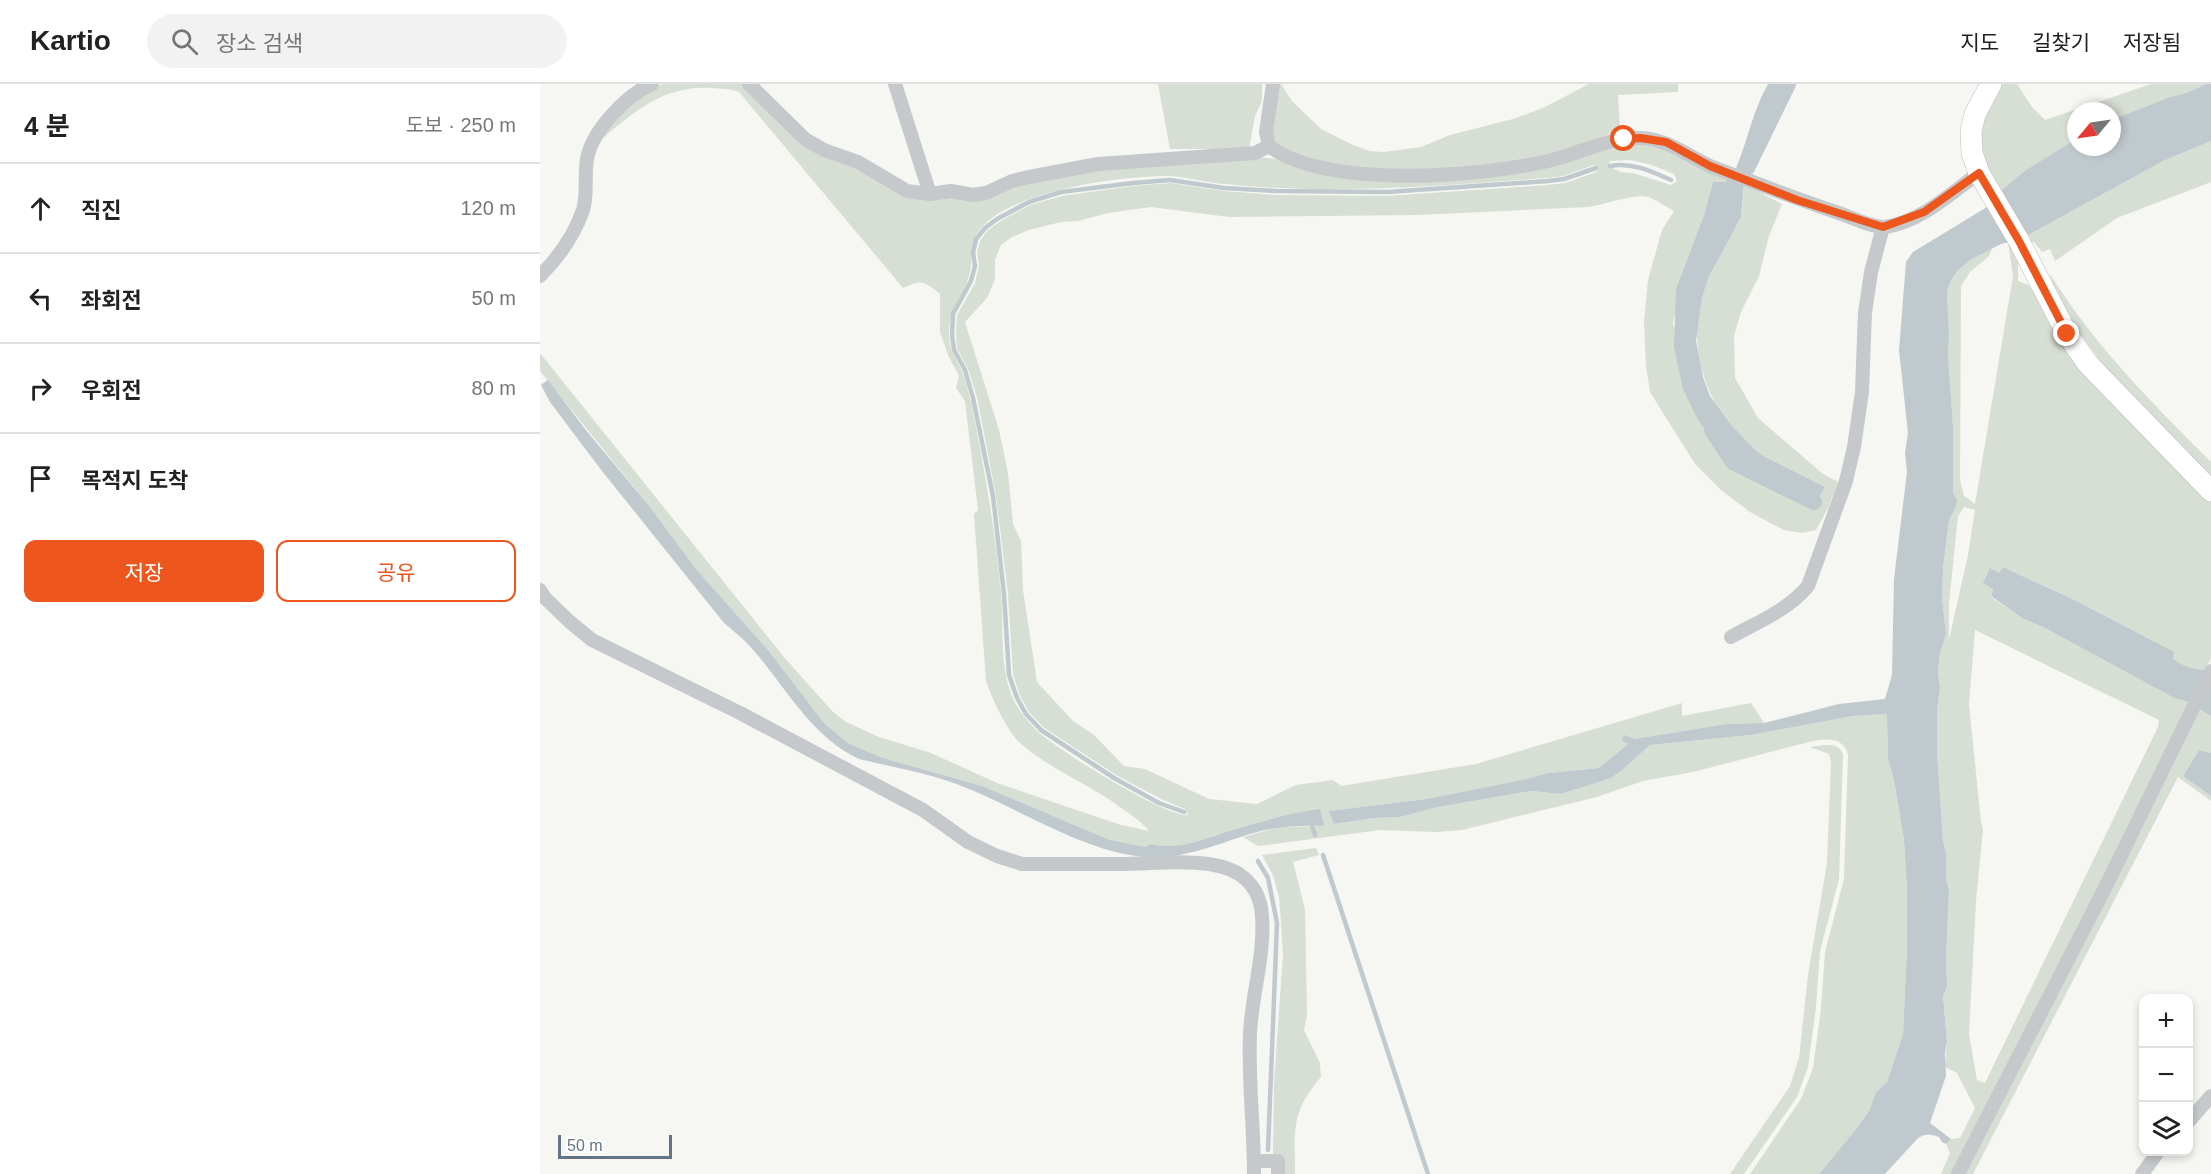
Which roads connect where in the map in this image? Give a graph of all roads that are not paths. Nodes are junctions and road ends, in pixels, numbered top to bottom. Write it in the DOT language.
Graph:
graph roads {
  1 [pos="652,84"];
  2 [pos="749,84"];
  3 [pos="895,84"];
  4 [pos="1273,84"];
  5 [pos="1991,84"];
  6 [pos="1269,146"];
  7 [pos="1979,173"];
  8 [pos="930,194"];
  9 [pos="1883,227"];
  10 [pos="540,276"];
  11 [pos="2211,491"];
  12 [pos="540,590"];
  13 [pos="1731,637"];
  14 [pos="2211,671"];
  15 [pos="2211,1096"];
  16 [pos="2193,1116"];
  17 [pos="2155,1156"];
  18 [pos="1254,1167"];
  19 [pos="1278,1167"];
  20 [pos="1958,1174"];
  21 [pos="2142,1174"];
  1 -- 10 [label="street"];
  2 -- 8 [label="street"];
  3 -- 8 [label="street"];
  4 -- 6 [label="street"];
  5 -- 7 [label="main road"];
  6 -- 8 [label="street"];
  6 -- 9 [label="street"];
  7 -- 9 [label="street"];
  7 -- 11 [label="main road"];
  9 -- 13 [label="street"];
  12 -- 18 [label="street"];
  14 -- 20 [label="street"];
  15 -- 16 [label="street"];
  17 -- 21 [label="street"];
  18 -- 19 [label="street"];
}
